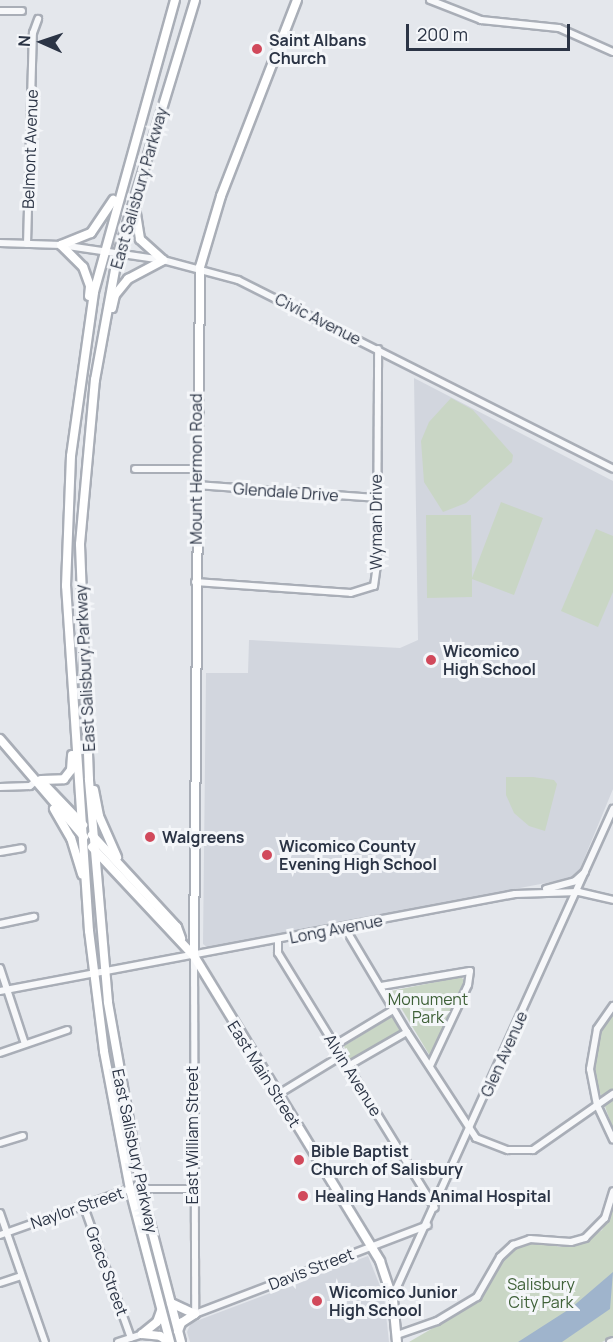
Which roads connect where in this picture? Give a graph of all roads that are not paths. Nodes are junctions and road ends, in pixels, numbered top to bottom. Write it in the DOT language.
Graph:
graph roads {
  1 [pos="175,0"];
  2 [pos="195,0"];
  3 [pos="297,0"];
  4 [pos="430,0"];
  5 [pos="0,11"];
  6 [pos="22,11"];
  7 [pos="38,19"];
  8 [pos="613,52"];
  9 [pos="142,115"];
  10 [pos="152,138"];
  11 [pos="0,243"];
  12 [pos="27,244"];
  13 [pos="61,245"];
  14 [pos="104,251"];
  15 [pos="118,254"];
  16 [pos="163,260"];
  17 [pos="200,267"];
  18 [pos="85,344"];
  19 [pos="378,349"];
  20 [pos="95,381"];
  21 [pos="135,469"];
  22 [pos="196,469"];
  23 [pos="613,469"];
  24 [pos="196,485"];
  25 [pos="376,498"];
  26 [pos="195,582"];
  27 [pos="74,713"];
  28 [pos="0,739"];
  29 [pos="90,771"];
  30 [pos="37,780"];
  31 [pos="0,787"];
  32 [pos="51,800"];
  33 [pos="613,809"];
  34 [pos="82,825"];
  35 [pos="83,835"];
  36 [pos="93,836"];
  37 [pos="22,848"];
  38 [pos="94,848"];
  39 [pos="0,852"];
  40 [pos="119,869"];
  41 [pos="588,869"];
  42 [pos="86,888"];
  43 [pos="540,891"];
  44 [pos="579,892"];
  45 [pos="613,900"];
  46 [pos="98,908"];
  47 [pos="195,916"];
  48 [pos="34,917"];
  49 [pos="0,924"];
  50 [pos="177,927"];
  51 [pos="345,928"];
  52 [pos="181,939"];
  53 [pos="278,941"];
  54 [pos="194,956"];
  55 [pos="0,969"];
  56 [pos="104,972"];
  57 [pos="94,974"];
  58 [pos="381,986"];
  59 [pos="3,991"];
  60 [pos="613,1006"];
  61 [pos="393,1010"];
  62 [pos="67,1030"];
  63 [pos="407,1032"];
  64 [pos="25,1044"];
  65 [pos="335,1045"];
  66 [pos="0,1053"];
  67 [pos="341,1056"];
  68 [pos="348,1066"];
  69 [pos="430,1066"];
  70 [pos="613,1094"];
  71 [pos="277,1095"];
  72 [pos="597,1105"];
  73 [pos="470,1130"];
  74 [pos="23,1136"];
  75 [pos="613,1140"];
  76 [pos="0,1143"];
  77 [pos="141,1188"];
  78 [pos="130,1189"];
  79 [pos="192,1189"];
  80 [pos="613,1191"];
  81 [pos="83,1204"];
  82 [pos="435,1208"];
  83 [pos="0,1213"];
  84 [pos="428,1225"];
  85 [pos="3,1234"];
  86 [pos="370,1246"];
  87 [pos="21,1276"];
  88 [pos="0,1283"];
  89 [pos="392,1298"];
  90 [pos="170,1300"];
  91 [pos="161,1307"];
  92 [pos="195,1314"];
  93 [pos="178,1331"];
  94 [pos="142,1334"];
  95 [pos="131,1338"];
  96 [pos="397,1339"];
  97 [pos="45,1342"];
  98 [pos="118,1342"];
  99 [pos="170,1342"];
  100 [pos="181,1342"];
  1 -- 9 [label="main road, East Salisbury Parkway"];
  2 -- 10 [label="main road, East Salisbury Parkway"];
  3 -- 17 [label="main road, Mount Hermon Road"];
  4 -- 8 [label="street"];
  5 -- 6 [label="street"];
  7 -- 12 [label="street, Belmont Avenue"];
  9 -- 13 [label="main road"];
  9 -- 14 [label="main road, East Salisbury Parkway"];
  10 -- 15 [label="main road, East Salisbury Parkway"];
  10 -- 16 [label="main road"];
  11 -- 12 [label="street, Civic Avenue"];
  12 -- 13 [label="street, Civic Avenue"];
  13 -- 14 [label="street, Civic Avenue"];
  13 -- 18 [label="main road"];
  14 -- 15 [label="street, Civic Avenue"];
  14 -- 18 [label="main road, East Salisbury Parkway"];
  15 -- 16 [label="street, Civic Avenue"];
  15 -- 20 [label="main road, East Salisbury Parkway"];
  16 -- 17 [label="street, Civic Avenue"];
  16 -- 20 [label="main road"];
  17 -- 19 [label="street, Civic Avenue"];
  17 -- 22 [label="main road, Mount Hermon Road"];
  18 -- 27 [label="main road, East Salisbury Parkway"];
  19 -- 23 [label="street, Civic Avenue"];
  19 -- 25 [label="street, Wyman Drive"];
  20 -- 29 [label="main road, East Salisbury Parkway"];
  21 -- 22 [label="street"];
  22 -- 24 [label="main road, Mount Hermon Road"];
  24 -- 25 [label="street, Glendale Drive"];
  24 -- 26 [label="main road, Mount Hermon Road"];
  25 -- 26 [label="street, Wyman Drive"];
  26 -- 47 [label="main road, Mount Hermon Road"];
  27 -- 30 [label="main road"];
  27 -- 34 [label="main road, East Salisbury Parkway"];
  28 -- 30 [label="main road, East Main Street"];
  29 -- 36 [label="main road, East Salisbury Parkway"];
  29 -- 40 [label="main road"];
  30 -- 31 [label="street"];
  30 -- 32 [label="main road, East Main Street"];
  30 -- 34 [label="main road, East Main Street"];
  32 -- 35 [label="main road, East Main Street"];
  32 -- 42 [label="main road"];
  33 -- 41 [label="street, Glen Avenue"];
  34 -- 35 [label="main road, East Salisbury Parkway"];
  34 -- 36 [label="main road, East Main Street"];
  35 -- 38 [label="main road, East Main Street"];
  35 -- 42 [label="main road, East Salisbury Parkway"];
  36 -- 38 [label="main road, East Salisbury Parkway"];
  36 -- 40 [label="main road, East Main Street"];
  37 -- 39 [label="street"];
  38 -- 40 [label="main road, East Main Street"];
  38 -- 46 [label="main road, East Salisbury Parkway"];
  40 -- 46 [label="main road"];
  40 -- 50 [label="main road, East Main Street"];
  40 -- 52 [label="main road, East Main Street"];
  41 -- 43 [label="street"];
  41 -- 44 [label="street, Glen Avenue"];
  42 -- 57 [label="main road, East Salisbury Parkway"];
  43 -- 44 [label="street, Long Avenue"];
  43 -- 51 [label="street, Long Avenue"];
  44 -- 45 [label="street, Long Avenue"];
  44 -- 73 [label="street, Glen Avenue"];
  46 -- 56 [label="main road, East Salisbury Parkway"];
  47 -- 50 [label="main road"];
  47 -- 54 [label="main road, Mount Hermon Road"];
  48 -- 49 [label="street"];
  50 -- 52 [label="main road, East Main Street"];
  51 -- 53 [label="street, Long Avenue"];
  51 -- 58 [label="street"];
  52 -- 54 [label="main road, East Main Street"];
  53 -- 54 [label="street, Long Avenue"];
  53 -- 65 [label="street, Alvin Avenue"];
  54 -- 56 [label="street, Long Avenue"];
  54 -- 71 [label="main road, East Main Street"];
  54 -- 79 [label="street, East William Street"];
  55 -- 59 [label="street"];
  56 -- 57 [label="street, Long Avenue"];
  56 -- 77 [label="main road, East Salisbury Parkway"];
  57 -- 59 [label="street, Long Avenue"];
  57 -- 78 [label="main road, East Salisbury Parkway"];
  58 -- 61 [label="street"];
  58 -- 69 [label="street"];
  59 -- 64 [label="street"];
  60 -- 72 [label="street"];
  61 -- 63 [label="street"];
  61 -- 65 [label="street"];
  62 -- 64 [label="street"];
  63 -- 68 [label="street"];
  63 -- 69 [label="street"];
  64 -- 66 [label="street"];
  65 -- 67 [label="street, Alvin Avenue"];
  67 -- 68 [label="street, Alvin Avenue"];
  67 -- 71 [label="street"];
  68 -- 82 [label="street, Alvin Avenue"];
  69 -- 73 [label="street"];
  70 -- 72 [label="street"];
  71 -- 86 [label="main road, East Main Street"];
  72 -- 73 [label="street"];
  72 -- 75 [label="street"];
  73 -- 82 [label="street, Glen Avenue"];
  74 -- 76 [label="street"];
  77 -- 78 [label="street, Naylor Street"];
  77 -- 79 [label="street, Naylor Street"];
  77 -- 90 [label="main road, East Salisbury Parkway"];
  78 -- 81 [label="street, Naylor Street"];
  78 -- 91 [label="main road, East Salisbury Parkway"];
  79 -- 92 [label="street, East William Street"];
  80 -- 96 [label="street"];
  81 -- 85 [label="street, Naylor Street"];
  81 -- 95 [label="street, Grace Street"];
  82 -- 84 [label="street, Glen Avenue"];
  83 -- 85 [label="street"];
  84 -- 86 [label="street, Davis Street"];
  84 -- 89 [label="street, Glen Avenue"];
  85 -- 87 [label="street"];
  86 -- 89 [label="main road, East Main Street"];
  86 -- 92 [label="street, Davis Street"];
  87 -- 88 [label="street"];
  87 -- 97 [label="street"];
  89 -- 96 [label="main road, East Main Street"];
  90 -- 92 [label="main road"];
  90 -- 93 [label="main road, East Salisbury Parkway"];
  91 -- 94 [label="main road"];
  91 -- 99 [label="main road, East Salisbury Parkway"];
  92 -- 93 [label="main road"];
  93 -- 100 [label="main road, East Salisbury Parkway"];
  94 -- 95 [label="street"];
  94 -- 99 [label="main road"];
  95 -- 98 [label="street"];
}
